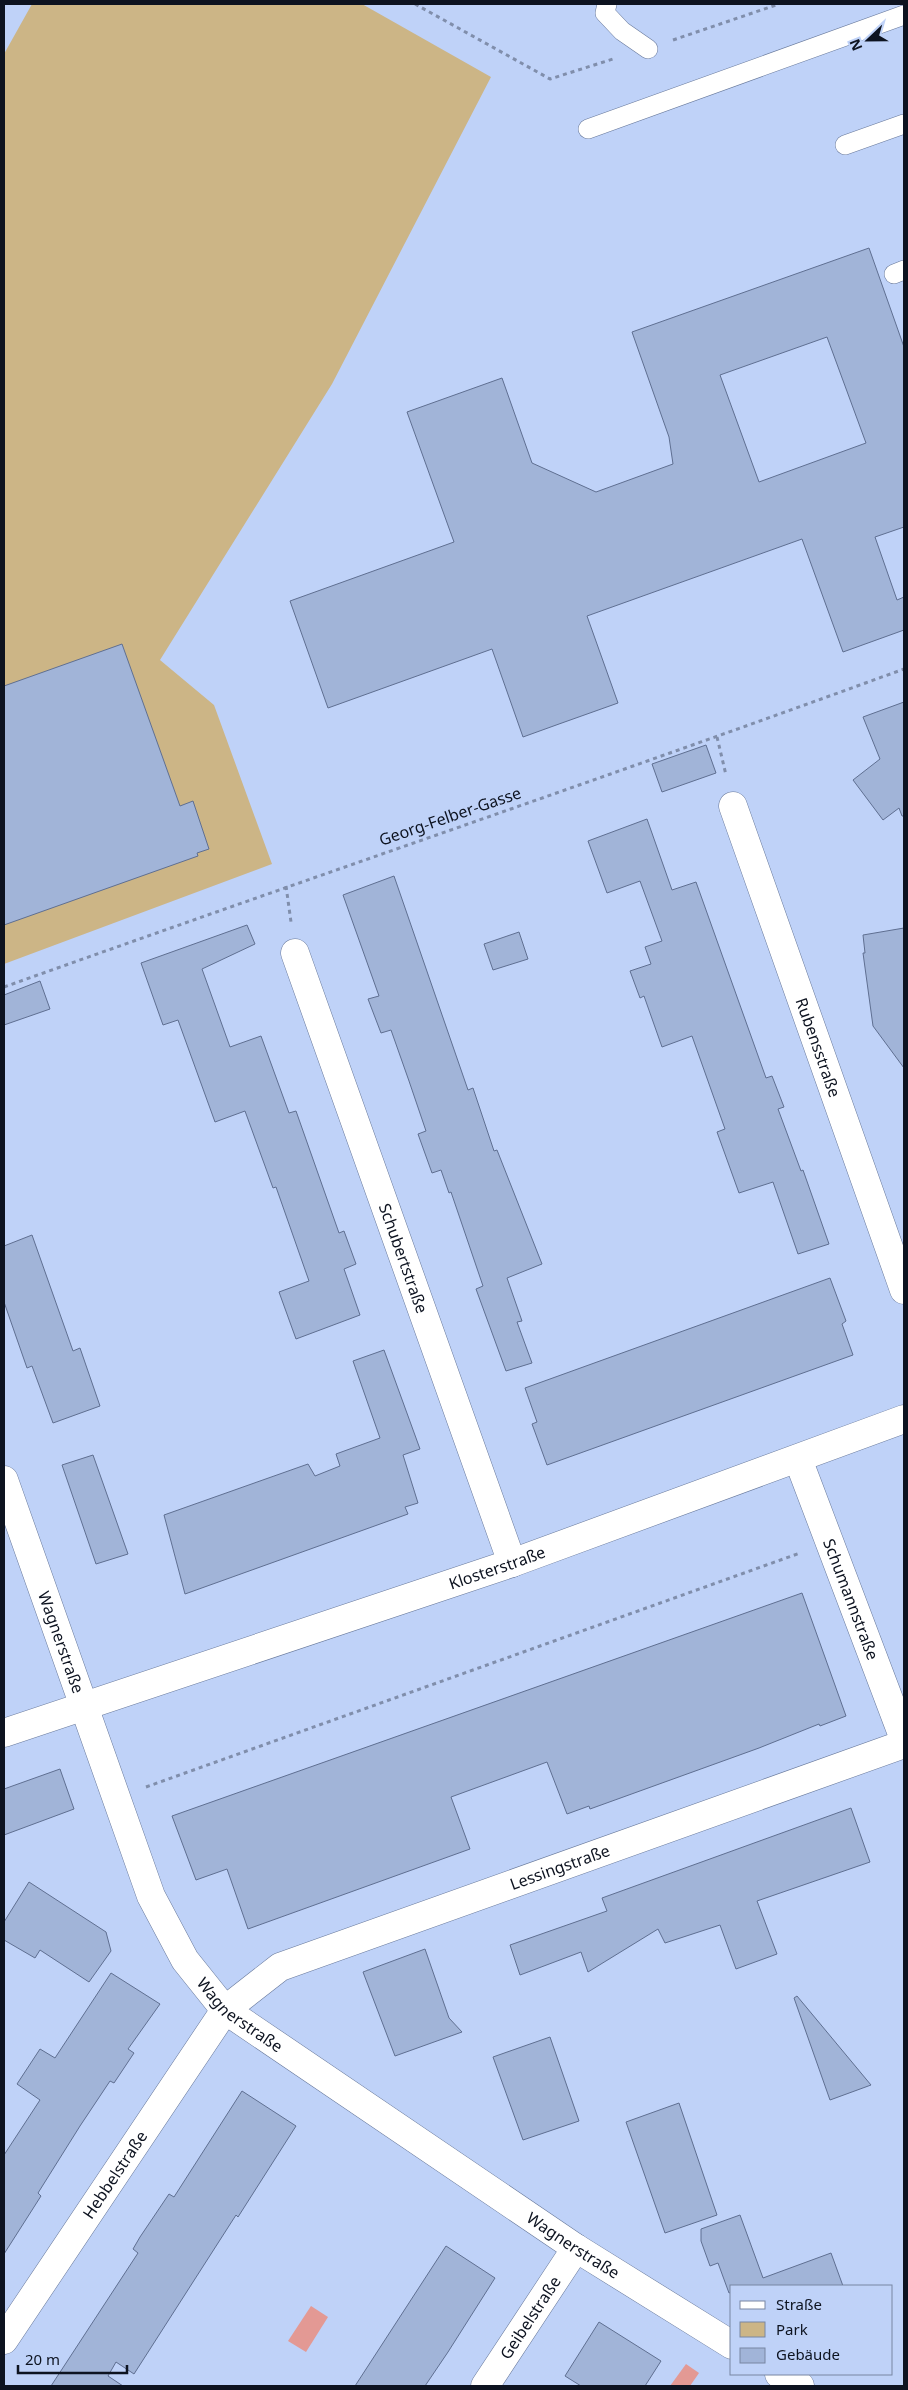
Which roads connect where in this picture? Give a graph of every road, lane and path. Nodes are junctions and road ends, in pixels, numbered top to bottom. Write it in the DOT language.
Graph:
graph roads {
  1 [pos="607,4"];
  2 [pos="904,15"];
  3 [pos="648,49"];
  4 [pos="904,124"];
  5 [pos="588,129"];
  6 [pos="845,145"];
  7 [pos="904,669"];
  8 [pos="717,737"];
  9 [pos="733,806"];
  10 [pos="295,953"];
  11 [pos="4,987"];
  12 [pos="904,1290"];
  13 [pos="904,1419"];
  14 [pos="798,1459"];
  15 [pos="4,1480"];
  16 [pos="830,1543"];
  17 [pos="512,1563"];
  18 [pos="85,1704"];
  19 [pos="4,1733"];
  20 [pos="904,1739"];
  21 [pos="904,1744"];
  22 [pos="118,1797"];
  23 [pos="225,2010"];
  24 [pos="576,2248"];
  25 [pos="4,2340"];
  26 [pos="730,2344"];
  27 [pos="781,2375"];
  28 [pos="485,2386"];
  29 [pos="800,2386"];
  1 -- 3 [label="lane"];
  2 -- 5 [label="lane"];
  4 -- 6 [label="lane"];
  7 -- 8 [label="path, Georg-Felber-Gasse"];
  8 -- 9 [label="path"];
  8 -- 11 [label="path, Georg-Felber-Gasse"];
  9 -- 12 [label="street, Rubensstraße"];
  10 -- 17 [label="street, Schubertstraße"];
  13 -- 14 [label="street, Klosterstraße"];
  14 -- 16 [label="street, Schumannstraße"];
  14 -- 17 [label="street, Klosterstraße"];
  15 -- 18 [label="street, Wagnerstraße"];
  16 -- 20 [label="street, Schumannstraße"];
  16 -- 22 [label="path"];
  17 -- 18 [label="street, Klosterstraße"];
  18 -- 19 [label="street, Klosterstraße"];
  18 -- 22 [label="street, Wagnerstraße"];
  21 -- 23 [label="street, Lessingstraße"];
  22 -- 23 [label="street, Wagnerstraße"];
  23 -- 24 [label="street, Wagnerstraße"];
  23 -- 25 [label="street, Hebbelstraße"];
  24 -- 26 [label="street, Wagnerstraße"];
  24 -- 28 [label="street, Geibelstraße"];
  27 -- 29 [label="street"];
}
